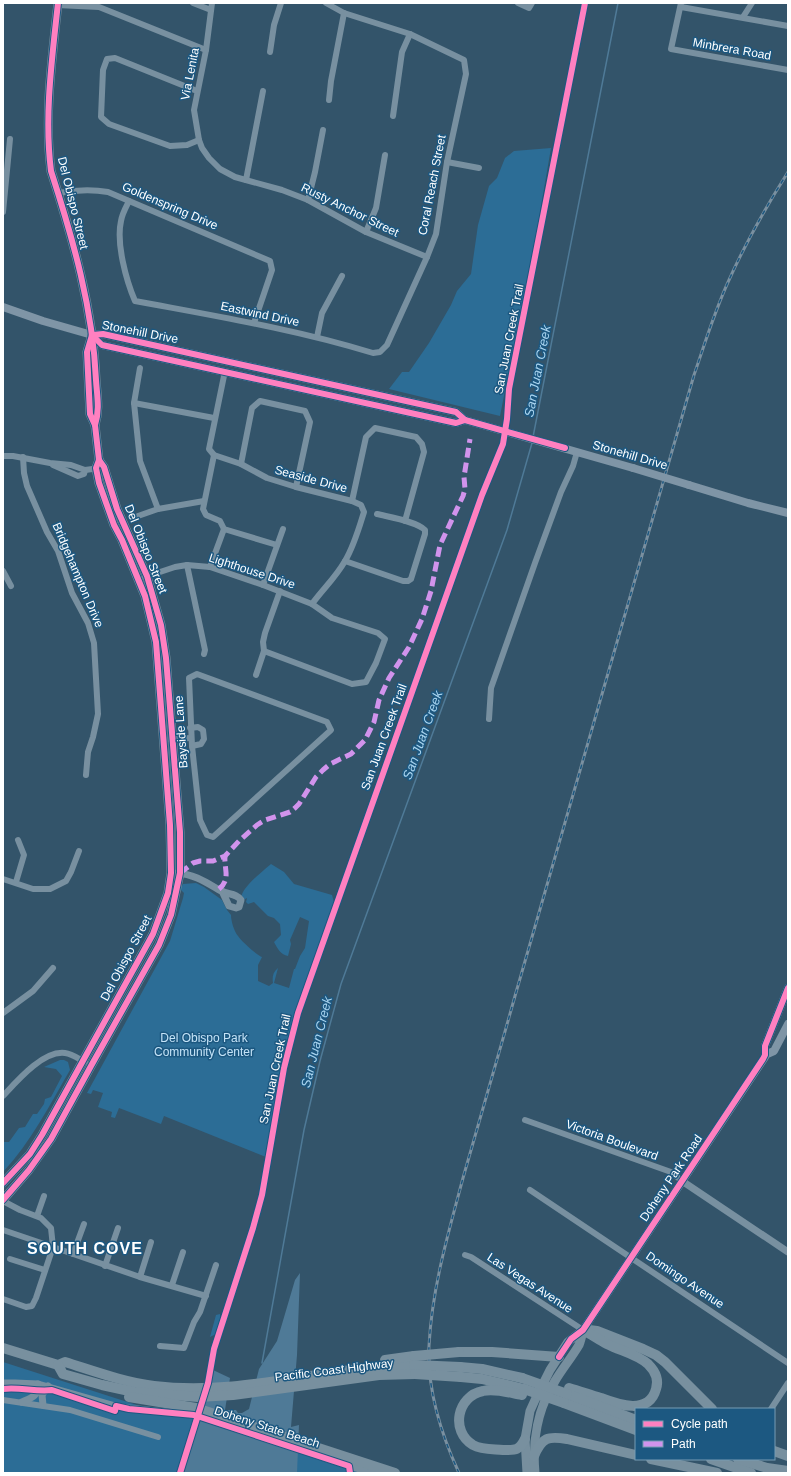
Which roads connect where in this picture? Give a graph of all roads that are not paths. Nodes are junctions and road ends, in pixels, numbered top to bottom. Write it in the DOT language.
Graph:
graph roads {
  1 [pos="193,3"];
  2 [pos="212,3"];
  3 [pos="281,3"];
  4 [pos="326,3"];
  5 [pos="518,3"];
  6 [pos="752,3"];
  7 [pos="58,4"];
  8 [pos="681,5"];
  9 [pos="531,6"];
  10 [pos="211,10"];
  11 [pos="344,13"];
  12 [pos="743,18"];
  13 [pos="788,26"];
  14 [pos="410,34"];
  15 [pos="206,50"];
  16 [pos="270,52"];
  17 [pos="788,70"];
  18 [pos="197,91"];
  19 [pos="263,91"];
  20 [pos="329,100"];
  21 [pos="393,116"];
  22 [pos="323,130"];
  23 [pos="10,139"];
  24 [pos="199,140"];
  25 [pos="202,148"];
  26 [pos="385,155"];
  27 [pos="447,162"];
  28 [pos="479,168"];
  29 [pos="246,180"];
  30 [pos="58,193"];
  31 [pos="308,200"];
  32 [pos="129,201"];
  33 [pos="3,212"];
  34 [pos="366,232"];
  35 [pos="428,257"];
  36 [pos="342,276"];
  37 [pos="3,307"];
  38 [pos="254,324"];
  39 [pos="92,335"];
  40 [pos="317,338"];
  41 [pos="380,352"];
  42 [pos="240,364"];
  43 [pos="140,368"];
  44 [pos="225,371"];
  45 [pos="134,403"];
  46 [pos="214,418"];
  47 [pos="465,420"];
  48 [pos="577,452"];
  49 [pos="214,455"];
  50 [pos="3,456"];
  51 [pos="23,458"];
  52 [pos="241,464"];
  53 [pos="100,465"];
  54 [pos="296,487"];
  55 [pos="204,501"];
  56 [pos="352,501"];
  57 [pos="158,509"];
  58 [pos="788,513"];
  59 [pos="377,514"];
  60 [pos="138,516"];
  61 [pos="405,521"];
  62 [pos="224,529"];
  63 [pos="283,529"];
  64 [pos="277,545"];
  65 [pos="345,561"];
  66 [pos="187,565"];
  67 [pos="210,567"];
  68 [pos="3,572"];
  69 [pos="147,576"];
  70 [pos="139,582"];
  71 [pos="263,585"];
  72 [pos="11,586"];
  73 [pos="280,591"];
  74 [pos="312,604"];
  75 [pos="264,651"];
  76 [pos="204,654"];
  77 [pos="256,675"];
  78 [pos="489,719"];
  79 [pos="190,728"];
  80 [pos="191,738"];
  81 [pos="167,739"];
  82 [pos="192,746"];
  83 [pos="86,775"];
  84 [pos="18,840"];
  85 [pos="79,851"];
  86 [pos="171,873"];
  87 [pos="180,874"];
  88 [pos="3,879"];
  89 [pos="16,882"];
  90 [pos="222,892"];
  91 [pos="53,968"];
  92 [pos="788,988"];
  93 [pos="3,1013"];
  94 [pos="788,1024"];
  95 [pos="766,1055"];
  96 [pos="82,1061"];
  97 [pos="91,1066"];
  98 [pos="3,1096"];
  99 [pos="525,1120"];
  100 [pos="682,1181"];
  101 [pos="3,1184"];
  102 [pos="530,1190"];
  103 [pos="44,1196"];
  104 [pos="3,1200"];
  105 [pos="37,1216"];
  106 [pos="84,1224"];
  107 [pos="118,1228"];
  108 [pos="3,1230"];
  109 [pos="151,1242"];
  110 [pos="53,1247"];
  111 [pos="183,1252"];
  112 [pos="788,1252"];
  113 [pos="73,1254"];
  114 [pos="465,1255"];
  115 [pos="631,1258"];
  116 [pos="10,1259"];
  117 [pos="216,1265"];
  118 [pos="106,1266"];
  119 [pos="45,1270"];
  120 [pos="140,1277"];
  121 [pos="172,1285"];
  122 [pos="206,1296"];
  123 [pos="3,1299"];
  124 [pos="583,1330"];
  125 [pos="160,1346"];
  126 [pos="3,1348"];
  127 [pos="559,1357"];
  128 [pos="788,1363"];
  129 [pos="58,1365"];
  130 [pos="415,1365"];
  131 [pos="461,1372"];
  132 [pos="328,1375"];
  133 [pos="3,1383"];
  134 [pos="788,1383"];
  135 [pos="38,1384"];
  136 [pos="102,1385"];
  137 [pos="48,1386"];
  138 [pos="523,1392"];
  139 [pos="200,1393"];
  140 [pos="565,1397"];
  141 [pos="3,1400"];
  142 [pos="22,1402"];
  143 [pos="44,1406"];
  144 [pos="711,1408"];
  145 [pos="772,1408"];
  146 [pos="195,1412"];
  147 [pos="635,1420"];
  148 [pos="635,1430"];
  149 [pos="158,1437"];
  150 [pos="525,1439"];
  151 [pos="308,1448"];
  152 [pos="775,1451"];
  153 [pos="635,1455"];
  154 [pos="534,1456"];
  155 [pos="788,1456"];
  156 [pos="656,1460"];
  157 [pos="714,1460"];
  158 [pos="741,1460"];
  159 [pos="349,1470"];
  160 [pos="788,1471"];
  161 [pos="373,1473"];
  162 [pos="395,1473"];
  163 [pos="527,1473"];
  164 [pos="535,1473"];
  165 [pos="717,1473"];
  166 [pos="750,1473"];
  1 -- 10 [label="street"];
  2 -- 10 [label="street, Via Lenita"];
  3 -- 16 [label="street"];
  4 -- 11 [label="street"];
  5 -- 9 [label="street"];
  6 -- 12 [label="street"];
  7 -- 15 [label="street"];
  7 -- 30 [label="main road, Del Obispo Street"];
  8 -- 12 [label="street"];
  8 -- 17 [label="street, Minbrera Road"];
  10 -- 15 [label="street, Via Lenita"];
  11 -- 14 [label="street"];
  11 -- 20 [label="street"];
  12 -- 13 [label="street"];
  14 -- 21 [label="street"];
  14 -- 27 [label="street, Coral Reach Street"];
  15 -- 18 [label="street, Via Lenita"];
  18 -- 24 [label="street, Via Lenita"];
  18 -- 24 [label="street"];
  19 -- 29 [label="street"];
  22 -- 31 [label="street"];
  23 -- 33 [label="street"];
  24 -- 25 [label="street, Via Lenita"];
  25 -- 29 [label="street, Rusty Anchor Street"];
  26 -- 34 [label="street"];
  27 -- 28 [label="street"];
  27 -- 35 [label="street, Coral Reach Street"];
  29 -- 31 [label="street, Rusty Anchor Street"];
  30 -- 32 [label="street, Goldenspring Drive"];
  30 -- 39 [label="main road, Del Obispo Street"];
  31 -- 34 [label="street, Rusty Anchor Street"];
  32 -- 38 [label="street, Goldenspring Drive"];
  32 -- 38 [label="street, Eastwind Drive"];
  34 -- 35 [label="street, Rusty Anchor Street"];
  35 -- 41 [label="street, Coral Reach Street"];
  36 -- 40 [label="street"];
  37 -- 39 [label="main road, Stonehill Drive"];
  38 -- 40 [label="street, Eastwind Drive"];
  39 -- 42 [label="main road, Stonehill Drive"];
  39 -- 44 [label="main road, Stonehill Drive"];
  39 -- 53 [label="main road, Del Obispo Street"];
  40 -- 41 [label="street, Eastwind Drive"];
  42 -- 44 [label="main road"];
  42 -- 47 [label="main road, Stonehill Drive"];
  43 -- 45 [label="street"];
  44 -- 46 [label="street"];
  44 -- 47 [label="main road, Stonehill Drive"];
  45 -- 46 [label="street"];
  45 -- 57 [label="street"];
  46 -- 49 [label="street"];
  47 -- 48 [label="main road, Stonehill Drive"];
  48 -- 58 [label="main road, Stonehill Drive, bridge"];
  48 -- 78 [label="street"];
  49 -- 52 [label="street, Seaside Drive"];
  49 -- 55 [label="street"];
  50 -- 51 [label="street"];
  51 -- 53 [label="street"];
  51 -- 83 [label="street, Bridgehampton Drive"];
  52 -- 54 [label="street, Seaside Drive"];
  52 -- 54 [label="street"];
  53 -- 69 [label="main road, Del Obispo Street"];
  53 -- 70 [label="main road, Del Obispo Street"];
  54 -- 56 [label="street, Seaside Drive"];
  55 -- 57 [label="street"];
  55 -- 62 [label="street"];
  56 -- 61 [label="street"];
  56 -- 65 [label="street"];
  57 -- 60 [label="street"];
  59 -- 61 [label="street"];
  61 -- 65 [label="street"];
  62 -- 64 [label="street"];
  62 -- 67 [label="street"];
  63 -- 64 [label="street"];
  64 -- 71 [label="street"];
  65 -- 74 [label="street"];
  66 -- 67 [label="street, Lighthouse Drive"];
  66 -- 69 [label="street, Lighthouse Drive"];
  66 -- 76 [label="street"];
  67 -- 71 [label="street, Lighthouse Drive"];
  68 -- 72 [label="street"];
  69 -- 70 [label="street, Lighthouse Drive"];
  69 -- 81 [label="main road, Del Obispo Street"];
  70 -- 81 [label="main road, Del Obispo Street"];
  71 -- 73 [label="street, Lighthouse Drive"];
  73 -- 74 [label="street, Lighthouse Drive"];
  73 -- 75 [label="street"];
  74 -- 75 [label="street, Lighthouse Drive"];
  75 -- 77 [label="street"];
  79 -- 80 [label="street, Bayside Lane"];
  79 -- 82 [label="street"];
  79 -- 82 [label="street, Bayside Lane"];
  80 -- 81 [label="street"];
  80 -- 82 [label="street, Bayside Lane"];
  81 -- 86 [label="main road, Del Obispo Street"];
  81 -- 87 [label="main road, Del Obispo Street"];
  84 -- 89 [label="street"];
  85 -- 89 [label="street"];
  86 -- 87 [label="street"];
  86 -- 96 [label="main road, Del Obispo Street"];
  87 -- 90 [label="street"];
  87 -- 97 [label="main road, Del Obispo Street"];
  88 -- 89 [label="street"];
  91 -- 93 [label="street"];
  92 -- 95 [label="main road, Doheny Park Road"];
  94 -- 95 [label="main road, Doheny Park Road"];
  95 -- 100 [label="main road, Doheny Park Road"];
  96 -- 97 [label="street"];
  96 -- 98 [label="street"];
  96 -- 101 [label="main road, Del Obispo Street"];
  97 -- 104 [label="main road, Del Obispo Street"];
  99 -- 100 [label="street, Victoria Boulevard"];
  100 -- 112 [label="street, Victoria Boulevard"];
  100 -- 115 [label="main road, Doheny Park Road"];
  102 -- 115 [label="street, Domingo Avenue"];
  103 -- 105 [label="street"];
  104 -- 105 [label="street"];
  105 -- 110 [label="street"];
  106 -- 113 [label="street"];
  107 -- 118 [label="street"];
  108 -- 110 [label="street"];
  109 -- 120 [label="street"];
  110 -- 113 [label="street"];
  110 -- 119 [label="street"];
  111 -- 121 [label="street"];
  113 -- 118 [label="street"];
  114 -- 124 [label="street, Las Vegas Avenue"];
  115 -- 124 [label="main road, Doheny Park Road"];
  115 -- 128 [label="street, Domingo Avenue"];
  116 -- 119 [label="street"];
  117 -- 122 [label="street"];
  118 -- 120 [label="street"];
  119 -- 123 [label="street"];
  120 -- 121 [label="street"];
  121 -- 122 [label="street"];
  122 -- 125 [label="street"];
  124 -- 127 [label="main road, Doheny Park Road"];
  124 -- 140 [label="highway"];
  124 -- 144 [label="highway"];
  124 -- 154 [label="main road, Doheny Park Road"];
  126 -- 129 [label="highway, Pacific Coast Highway"];
  127 -- 130 [label="highway, bridge"];
  127 -- 150 [label="main road, Doheny Park Road"];
  129 -- 136 [label="highway, Pacific Coast Highway"];
  129 -- 139 [label="highway, Pacific Coast Highway"];
  130 -- 131 [label="highway, Pacific Coast Highway, bridge"];
  130 -- 132 [label="highway"];
  130 -- 132 [label="highway, Pacific Coast Highway"];
  131 -- 138 [label="highway, Pacific Coast Highway"];
  131 -- 140 [label="highway, Pacific Coast Highway, bridge"];
  132 -- 139 [label="highway, Pacific Coast Highway"];
  132 -- 139 [label="highway, Pacific Coast Highway"];
  133 -- 135 [label="street"];
  134 -- 145 [label="street"];
  135 -- 137 [label="street"];
  135 -- 142 [label="street"];
  136 -- 139 [label="highway, Pacific Coast Highway"];
  136 -- 146 [label="highway"];
  137 -- 143 [label="street"];
  137 -- 146 [label="street"];
  138 -- 140 [label="highway, Pacific Coast Highway, bridge"];
  138 -- 150 [label="highway"];
  140 -- 147 [label="highway, Pacific Coast Highway"];
  140 -- 148 [label="highway, Pacific Coast Highway"];
  141 -- 142 [label="street"];
  142 -- 143 [label="street"];
  143 -- 149 [label="street"];
  146 -- 151 [label="highway"];
  150 -- 163 [label="main road, Doheny Park Road"];
  151 -- 159 [label="street, Doheny State Beach"];
  151 -- 162 [label="highway"];
  152 -- 155 [label="highway"];
  153 -- 154 [label="highway"];
  154 -- 164 [label="main road, Doheny Park Road"];
  156 -- 165 [label="highway"];
  157 -- 166 [label="highway"];
  158 -- 160 [label="highway"];
  159 -- 161 [label="street, Doheny State Beach"];
}
